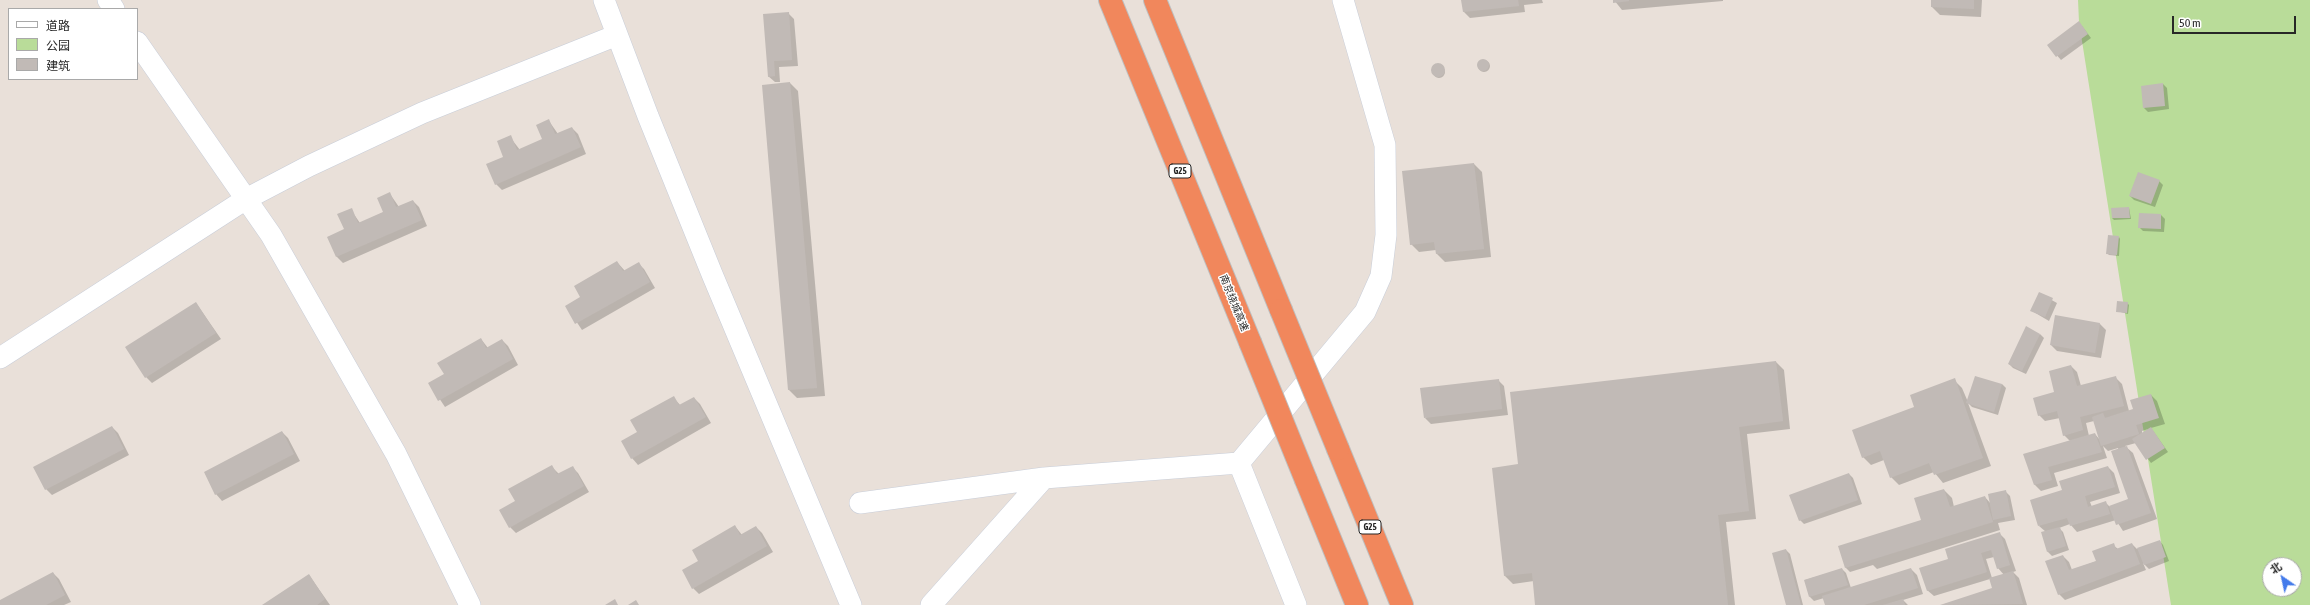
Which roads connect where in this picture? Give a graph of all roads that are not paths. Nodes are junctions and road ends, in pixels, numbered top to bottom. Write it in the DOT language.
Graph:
graph roads {
  1 [pos="604,0"];
  2 [pos="1110,0"];
  3 [pos="1155,0"];
  4 [pos="1343,0"];
  5 [pos="617,35"];
  6 [pos="138,43"];
  7 [pos="246,199"];
  8 [pos="0,358"];
  9 [pos="1239,463"];
  10 [pos="1044,478"];
  11 [pos="860,503"];
  12 [pos="470,605"];
  13 [pos="851,605"];
  14 [pos="931,605"];
  15 [pos="1296,605"];
  16 [pos="1357,605"];
  17 [pos="1402,605"];
  1 -- 5 [label="street"];
  2 -- 16 [label="highway, 南京绕城高速 / G25, bridge"];
  3 -- 17 [label="highway, G25, bridge"];
  4 -- 9 [label="street"];
  5 -- 7 [label="street"];
  5 -- 13 [label="street"];
  6 -- 7 [label="street"];
  7 -- 8 [label="street"];
  7 -- 12 [label="street"];
  9 -- 10 [label="street"];
  9 -- 15 [label="street"];
  10 -- 11 [label="street"];
  10 -- 14 [label="street"];
}
